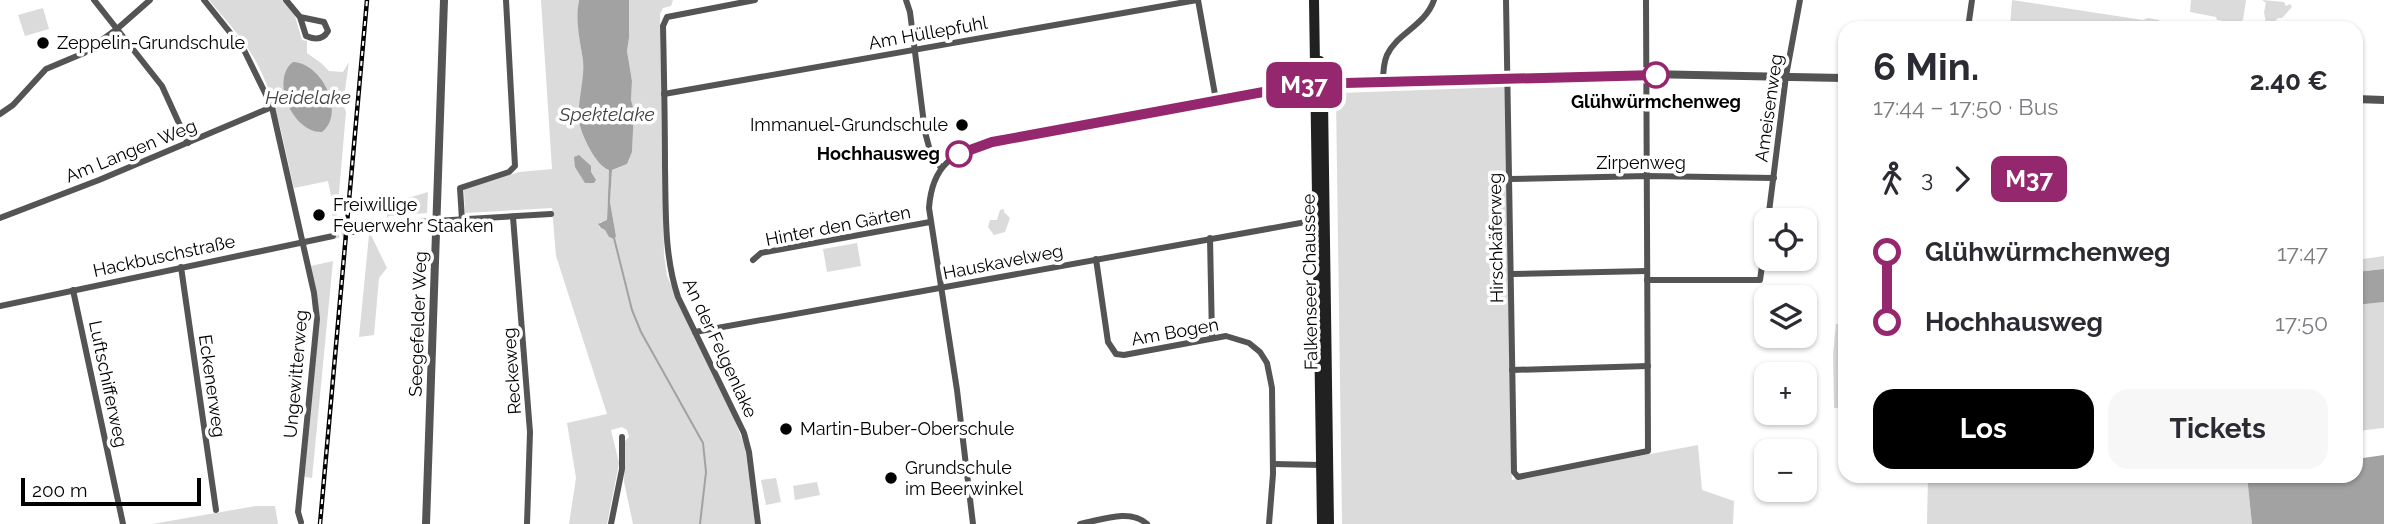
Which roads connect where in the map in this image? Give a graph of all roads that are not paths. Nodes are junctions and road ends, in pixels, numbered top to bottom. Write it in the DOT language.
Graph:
graph roads {
  1 [pos="94,0"];
  2 [pos="150,0"];
  3 [pos="204,0"];
  4 [pos="286,0"];
  5 [pos="444,0"];
  6 [pos="506,0"];
  7 [pos="755,0"];
  8 [pos="906,0"];
  9 [pos="1197,0"];
  10 [pos="1314,0"];
  11 [pos="1434,0"];
  12 [pos="1506,0"];
  13 [pos="1646,0"];
  14 [pos="1800,0"];
  15 [pos="1972,0"];
  16 [pos="300,17"];
  17 [pos="1969,21"];
  18 [pos="117,29"];
  19 [pos="915,50"];
  20 [pos="1647,74"];
  21 [pos="1786,76"];
  22 [pos="1838,78"];
  23 [pos="1508,79"];
  24 [pos="1382,83"];
  25 [pos="1319,84"];
  26 [pos="664,94"];
  27 [pos="2363,99"];
  28 [pos="1216,100"];
  29 [pos="2384,100"];
  30 [pos="272,107"];
  31 [pos="0,114"];
  32 [pos="188,142"];
  33 [pos="941,168"];
  34 [pos="1647,176"];
  35 [pos="1774,178"];
  36 [pos="1509,179"];
  37 [pos="1770,208"];
  38 [pos="551,214"];
  39 [pos="513,217"];
  40 [pos="0,218"];
  41 [pos="462,220"];
  42 [pos="1321,220"];
  43 [pos="437,221"];
  44 [pos="930,222"];
  45 [pos="353,232"];
  46 [pos="333,236"];
  47 [pos="1210,238"];
  48 [pos="303,241"];
  49 [pos="1096,259"];
  50 [pos="752,260"];
  51 [pos="181,267"];
  52 [pos="1647,271"];
  53 [pos="1761,271"];
  54 [pos="1511,275"];
  55 [pos="1647,279"];
  56 [pos="942,288"];
  57 [pos="73,290"];
  58 [pos="0,306"];
  59 [pos="695,332"];
  60 [pos="1212,337"];
  61 [pos="1647,366"];
  62 [pos="1512,370"];
  63 [pos="622,437"];
  64 [pos="1274,464"];
  65 [pos="1325,465"];
  66 [pos="216,510"];
  67 [pos="301,522"];
  68 [pos="123,524"];
  69 [pos="426,524"];
  70 [pos="527,524"];
  71 [pos="611,524"];
  72 [pos="758,524"];
  73 [pos="973,524"];
  74 [pos="1080,524"];
  75 [pos="1147,524"];
  76 [pos="1269,524"];
  77 [pos="1322,524"];
  78 [pos="1329,524"];
  1 -- 18 [label="street"];
  2 -- 18 [label="street"];
  3 -- 30 [label="street, Ungewitterweg"];
  4 -- 16 [label="street"];
  5 -- 43 [label="street, Seegefelder Weg"];
  6 -- 41 [label="street"];
  7 -- 26 [label="street, An der Felgenlake"];
  8 -- 19 [label="street"];
  9 -- 19 [label="street, Am Hüllepfuhl"];
  9 -- 28 [label="street"];
  10 -- 25 [label="main road, Falkenseer Chaussee"];
  11 -- 24 [label="street"];
  12 -- 23 [label="street, Hirschkäferweg"];
  13 -- 20 [label="street"];
  14 -- 21 [label="street, Ameisenweg"];
  15 -- 17 [label="street"];
  16 -- 16 [label="street"];
  18 -- 31 [label="street"];
  18 -- 32 [label="street"];
  19 -- 26 [label="street, Am Hüllepfuhl"];
  19 -- 33 [label="street"];
  20 -- 21 [label="street"];
  20 -- 23 [label="street"];
  20 -- 34 [label="street"];
  21 -- 22 [label="street"];
  21 -- 35 [label="street, Ameisenweg"];
  23 -- 24 [label="street"];
  23 -- 36 [label="street, Hirschkäferweg"];
  24 -- 25 [label="street"];
  25 -- 28 [label="street"];
  25 -- 42 [label="main road, Falkenseer Chaussee"];
  26 -- 59 [label="street, An der Felgenlake"];
  27 -- 29 [label="street"];
  28 -- 33 [label="street"];
  30 -- 32 [label="street, Am Langen Weg"];
  30 -- 48 [label="street, Ungewitterweg"];
  32 -- 40 [label="street, Am Langen Weg"];
  33 -- 44 [label="street"];
  34 -- 35 [label="street, Zirpenweg"];
  34 -- 36 [label="street, Zirpenweg"];
  34 -- 52 [label="street"];
  35 -- 37 [label="street, Ameisenweg"];
  36 -- 54 [label="street, Hirschkäferweg"];
  38 -- 39 [label="street"];
  39 -- 41 [label="street"];
  39 -- 70 [label="street, Reckeweg"];
  41 -- 43 [label="street"];
  42 -- 47 [label="street, Hauskavelweg"];
  42 -- 65 [label="main road, Falkenseer Chaussee"];
  43 -- 45 [label="street"];
  43 -- 69 [label="street, Seegefelder Weg"];
  44 -- 50 [label="street, Hinter den Gärten"];
  44 -- 56 [label="street"];
  46 -- 48 [label="street, Hackbuschstraße"];
  47 -- 49 [label="street, Hauskavelweg"];
  47 -- 60 [label="street"];
  48 -- 51 [label="street, Hackbuschstraße"];
  48 -- 67 [label="street, Ungewitterweg"];
  49 -- 56 [label="street, Hauskavelweg"];
  49 -- 60 [label="street, Am Bogen"];
  51 -- 57 [label="street, Hackbuschstraße"];
  51 -- 66 [label="street, Eckenerweg"];
  52 -- 54 [label="street"];
  52 -- 55 [label="street"];
  53 -- 55 [label="street"];
  54 -- 62 [label="street, Hirschkäferweg"];
  55 -- 61 [label="street"];
  56 -- 59 [label="street, Hauskavelweg"];
  56 -- 73 [label="street"];
  57 -- 58 [label="street, Hackbuschstraße"];
  57 -- 68 [label="street, Luftschifferweg"];
  59 -- 72 [label="street, An der Felgenlake"];
  60 -- 64 [label="street, Am Bogen"];
  61 -- 62 [label="street"];
  61 -- 62 [label="street, Hirschkäferweg"];
  63 -- 71 [label="street"];
  64 -- 65 [label="street"];
  64 -- 76 [label="street, Am Bogen"];
  65 -- 77 [label="main road, Falkenseer Chaussee"];
  65 -- 78 [label="main road, Falkenseer Chaussee"];
  74 -- 75 [label="street"];
}
